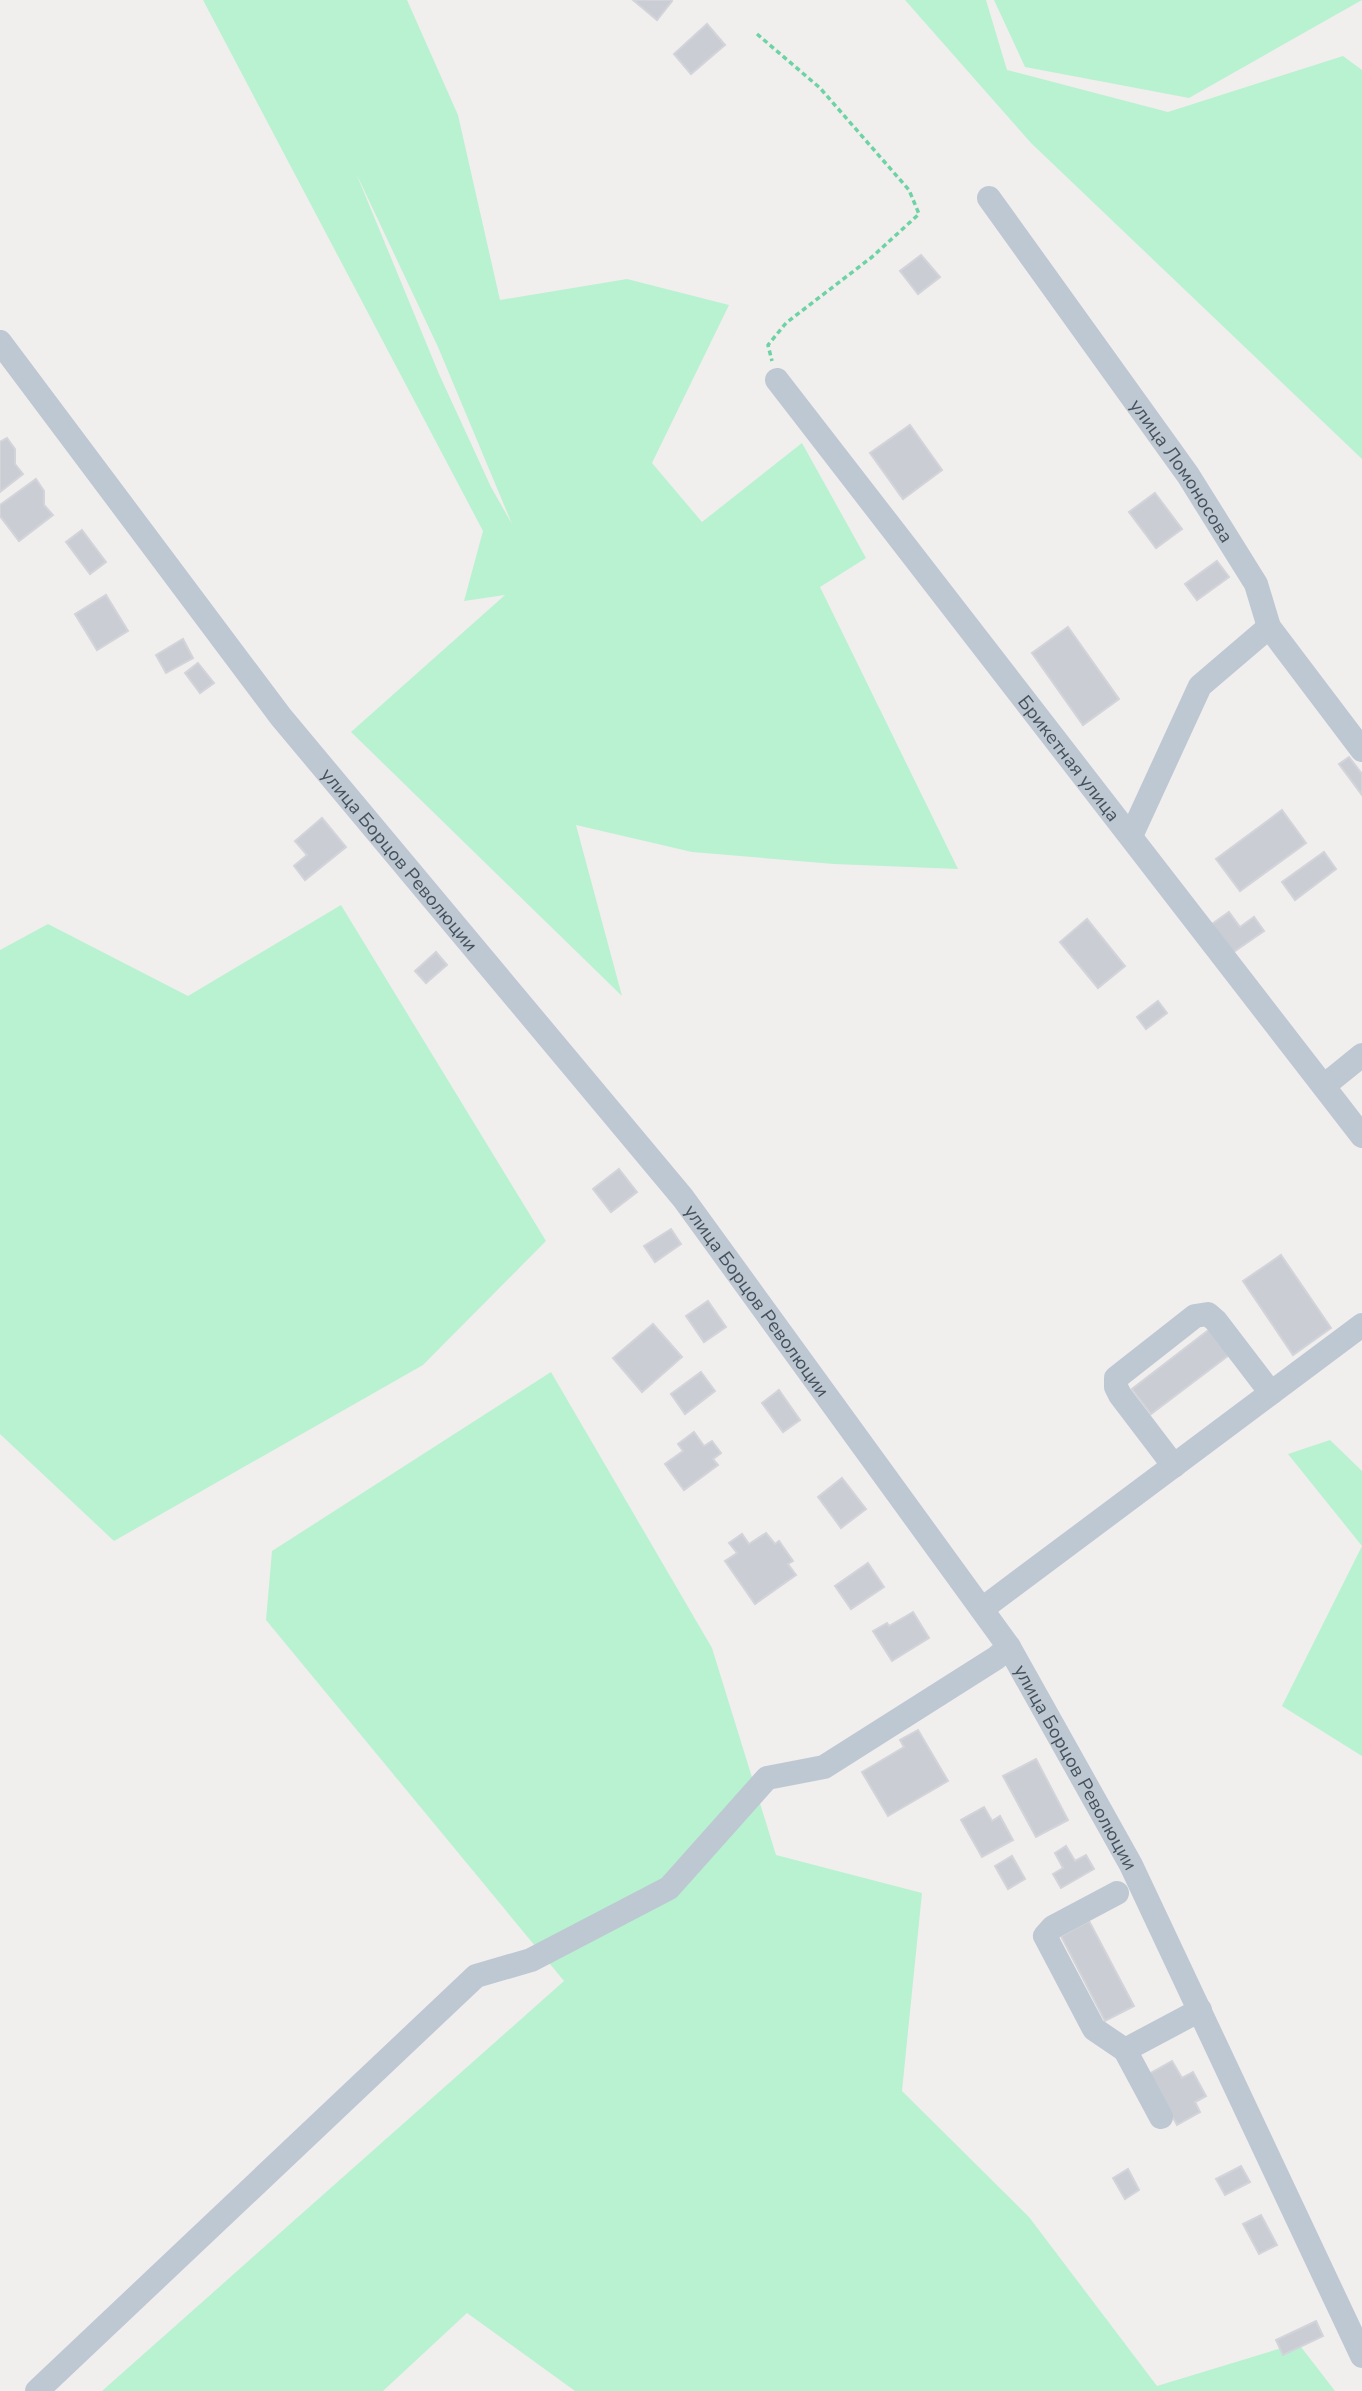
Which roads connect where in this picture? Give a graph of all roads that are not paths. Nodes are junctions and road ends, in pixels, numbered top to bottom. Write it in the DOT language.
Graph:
graph roads {
  1 [pos="989,198"];
  2 [pos="0,342"];
  3 [pos="777,380"];
  4 [pos="1269,627"];
  5 [pos="1362,750"];
  6 [pos="1131,836"];
  7 [pos="1362,1055"];
  8 [pos="1325,1085"];
  9 [pos="1362,1136"];
  10 [pos="1362,1325"];
  11 [pos="1271,1393"];
  12 [pos="1174,1466"];
  13 [pos="982,1609"];
  14 [pos="1009,1647"];
  15 [pos="1117,1893"];
  16 [pos="1200,2010"];
  17 [pos="1125,2050"];
  18 [pos="1161,2117"];
  19 [pos="1362,2356"];
  20 [pos="37,2391"];
  1 -- 4 [label="street, улица Ломоносова"];
  2 -- 13 [label="street, улица Борцов Революции"];
  3 -- 6 [label="street, Брикетная улица"];
  4 -- 5 [label="street, улица Ломоносова"];
  4 -- 6 [label="street"];
  6 -- 8 [label="street, Брикетная улица"];
  7 -- 8 [label="street"];
  8 -- 9 [label="street, Брикетная улица"];
  10 -- 11 [label="street"];
  11 -- 12 [label="street"];
  11 -- 12 [label="street"];
  12 -- 13 [label="street"];
  13 -- 14 [label="street, улица Борцов Революции"];
  14 -- 16 [label="street, улица Борцов Революции"];
  14 -- 20 [label="street"];
  15 -- 17 [label="street"];
  16 -- 17 [label="street"];
  16 -- 19 [label="street, улица Борцов Революции"];
  17 -- 18 [label="street"];
}
